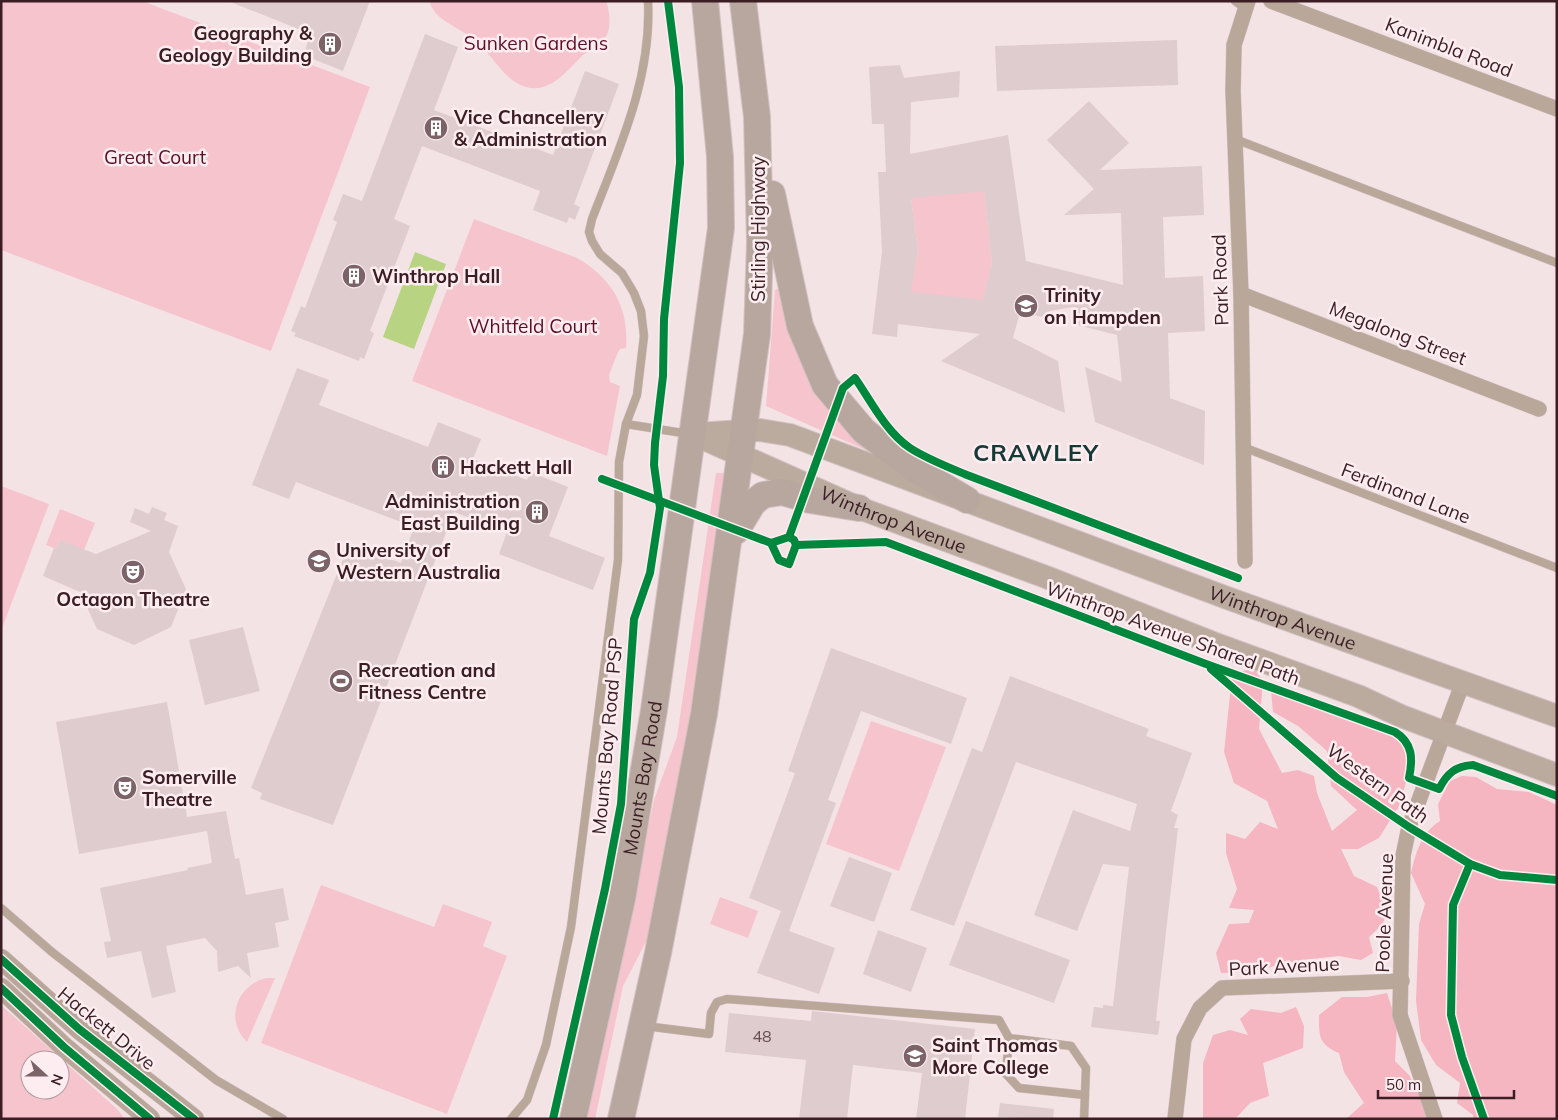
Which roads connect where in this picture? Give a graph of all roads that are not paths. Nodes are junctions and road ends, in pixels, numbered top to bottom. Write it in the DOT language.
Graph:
graph roads {
  1 [pos="648,1"];
  2 [pos="704,1"];
  3 [pos="743,1"];
  4 [pos="1271,1"];
  5 [pos="1243,4"];
  6 [pos="1557,109"];
  7 [pos="757,117"];
  8 [pos="1235,139"];
  9 [pos="1557,263"];
  10 [pos="1241,294"];
  11 [pos="1539,409"];
  12 [pos="626,424"];
  13 [pos="744,431"];
  14 [pos="693,434"];
  15 [pos="1243,447"];
  16 [pos="740,456"];
  17 [pos="967,500"];
  18 [pos="859,508"];
  19 [pos="730,543"];
  20 [pos="1245,561"];
  21 [pos="1557,568"];
  22 [pos="1464,682"];
  23 [pos="1557,716"];
  24 [pos="1444,733"];
  25 [pos="1557,775"];
  26 [pos="1,908"];
  27 [pos="1,960"];
  28 [pos="1402,981"];
  29 [pos="1,988"];
  30 [pos="643,1025"];
  31 [pos="1009,1038"];
  32 [pos="1085,1095"];
  33 [pos="150,1119"];
  34 [pos="194,1119"];
  35 [pos="283,1119"];
  36 [pos="512,1119"];
  37 [pos="573,1119"];
  38 [pos="621,1119"];
  39 [pos="1084,1119"];
  40 [pos="1176,1119"];
  41 [pos="1435,1119"];
  1 -- 12 [label="lane"];
  2 -- 14 [label="highway, Stirling Highway"];
  3 -- 7 [label="highway, Stirling Highway"];
  4 -- 6 [label="street, Kanimbla Road"];
  5 -- 8 [label="street, Park Road"];
  7 -- 13 [label="highway, Stirling Highway"];
  7 -- 17 [label="highway"];
  8 -- 9 [label="lane"];
  8 -- 10 [label="street, Park Road"];
  10 -- 11 [label="street, Megalong Street"];
  10 -- 15 [label="street, Park Road"];
  12 -- 14 [label="lane"];
  12 -- 36 [label="lane"];
  13 -- 14 [label="main road, Winthrop Avenue"];
  13 -- 16 [label="highway, Stirling Highway"];
  13 -- 17 [label="main road, Winthrop Avenue"];
  14 -- 16 [label="main road, Winthrop Avenue"];
  14 -- 37 [label="highway, Mounts Bay Road"];
  15 -- 20 [label="street, Park Road"];
  15 -- 21 [label="lane, Ferdinand Lane"];
  16 -- 18 [label="main road, Winthrop Avenue"];
  16 -- 19 [label="highway"];
  17 -- 22 [label="main road, Winthrop Avenue"];
  18 -- 19 [label="highway"];
  18 -- 24 [label="main road, Winthrop Avenue"];
  19 -- 30 [label="highway"];
  22 -- 23 [label="main road, Winthrop Avenue"];
  22 -- 24 [label="street, Poole Avenue"];
  24 -- 25 [label="main road, Winthrop Avenue"];
  24 -- 28 [label="street, Poole Avenue"];
  26 -- 35 [label="lane"];
  27 -- 34 [label="main road, Hackett Drive"];
  28 -- 40 [label="street, Park Avenue"];
  28 -- 41 [label="street, Poole Avenue"];
  29 -- 33 [label="main road, Hackett Drive"];
  30 -- 31 [label="lane"];
  30 -- 38 [label="highway"];
  31 -- 32 [label="lane"];
  31 -- 32 [label="lane"];
  32 -- 39 [label="lane"];
}
